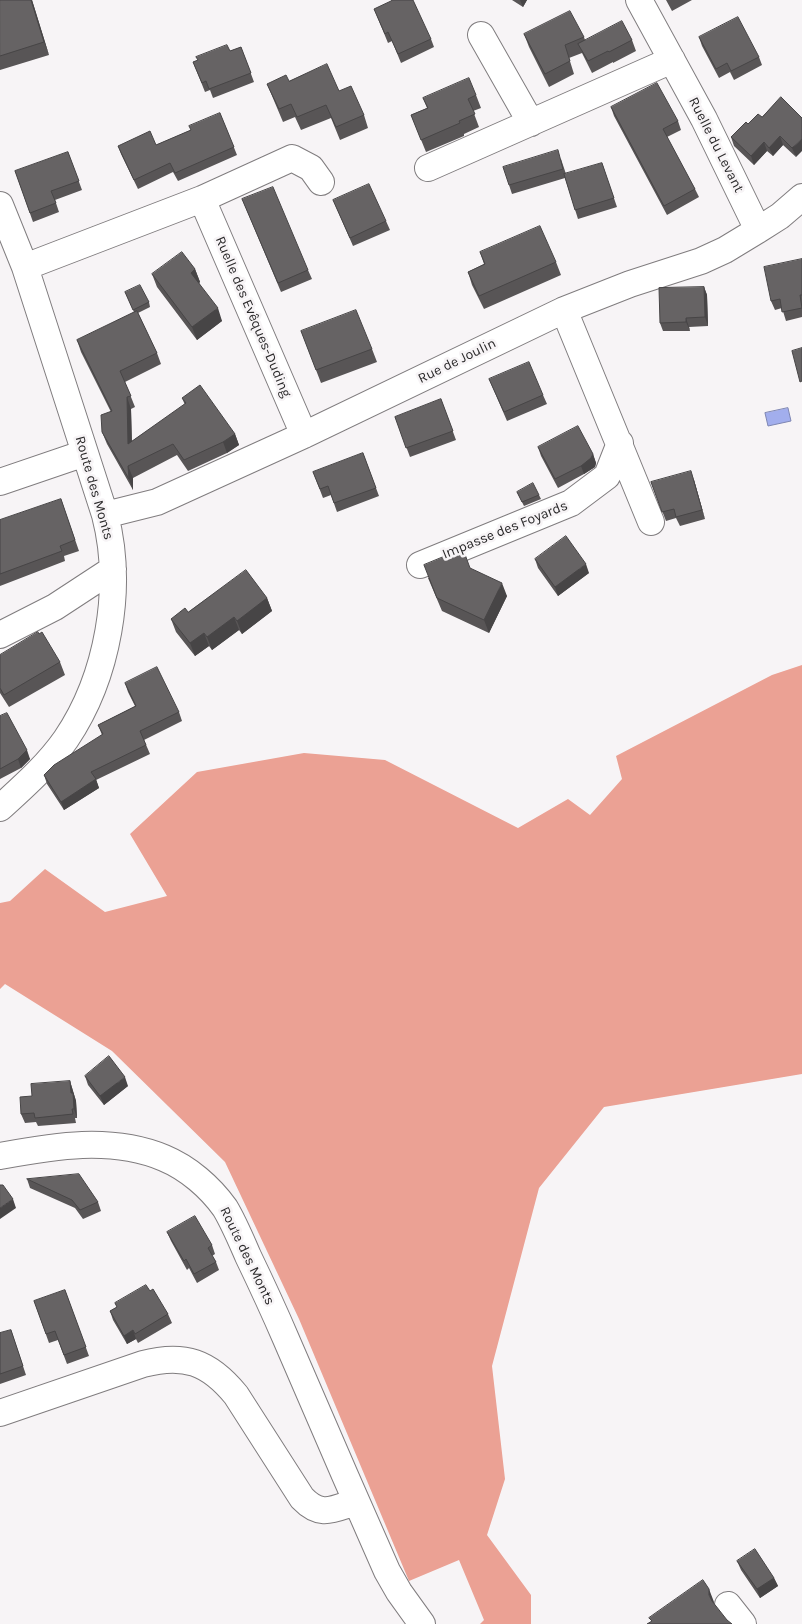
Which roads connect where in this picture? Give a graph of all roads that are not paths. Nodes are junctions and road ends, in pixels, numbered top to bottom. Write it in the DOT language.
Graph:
graph roads {
  1 [pos="640,0"];
  2 [pos="481,35"];
  3 [pos="672,60"];
  4 [pos="531,123"];
  5 [pos="428,168"];
  6 [pos="321,182"];
  7 [pos="802,197"];
  8 [pos="202,199"];
  9 [pos="0,205"];
  10 [pos="758,230"];
  11 [pos="25,268"];
  12 [pos="564,310"];
  13 [pos="304,435"];
  14 [pos="620,443"];
  15 [pos="85,453"];
  16 [pos="0,482"];
  17 [pos="105,515"];
  18 [pos="651,522"];
  19 [pos="420,565"];
  20 [pos="113,569"];
  21 [pos="0,635"];
  22 [pos="0,808"];
  23 [pos="0,1156"];
  24 [pos="0,1413"];
  25 [pos="356,1502"];
  26 [pos="422,1624"];
  1 -- 3 [label="street, Ruelle du Levant"];
  2 -- 4 [label="street"];
  3 -- 4 [label="street"];
  3 -- 10 [label="street, Ruelle du Levant"];
  4 -- 5 [label="street"];
  6 -- 8 [label="street"];
  7 -- 10 [label="street, Rue de Joulin"];
  8 -- 11 [label="street"];
  8 -- 13 [label="street, Ruelle des Evêques-Duding"];
  9 -- 11 [label="street, Route des Monts"];
  10 -- 12 [label="street, Rue de Joulin"];
  11 -- 15 [label="street, Route des Monts"];
  12 -- 13 [label="street, Rue de Joulin"];
  12 -- 14 [label="street"];
  13 -- 17 [label="street, Rue de Joulin"];
  14 -- 18 [label="street"];
  14 -- 19 [label="street, Impasse des Foyards"];
  15 -- 16 [label="street"];
  15 -- 17 [label="street, Route des Monts"];
  17 -- 20 [label="street, Route des Monts"];
  20 -- 21 [label="street"];
  20 -- 22 [label="street, Route des Monts"];
  23 -- 25 [label="street, Route des Monts"];
  24 -- 25 [label="street"];
  25 -- 26 [label="street, Route des Monts"];
}
